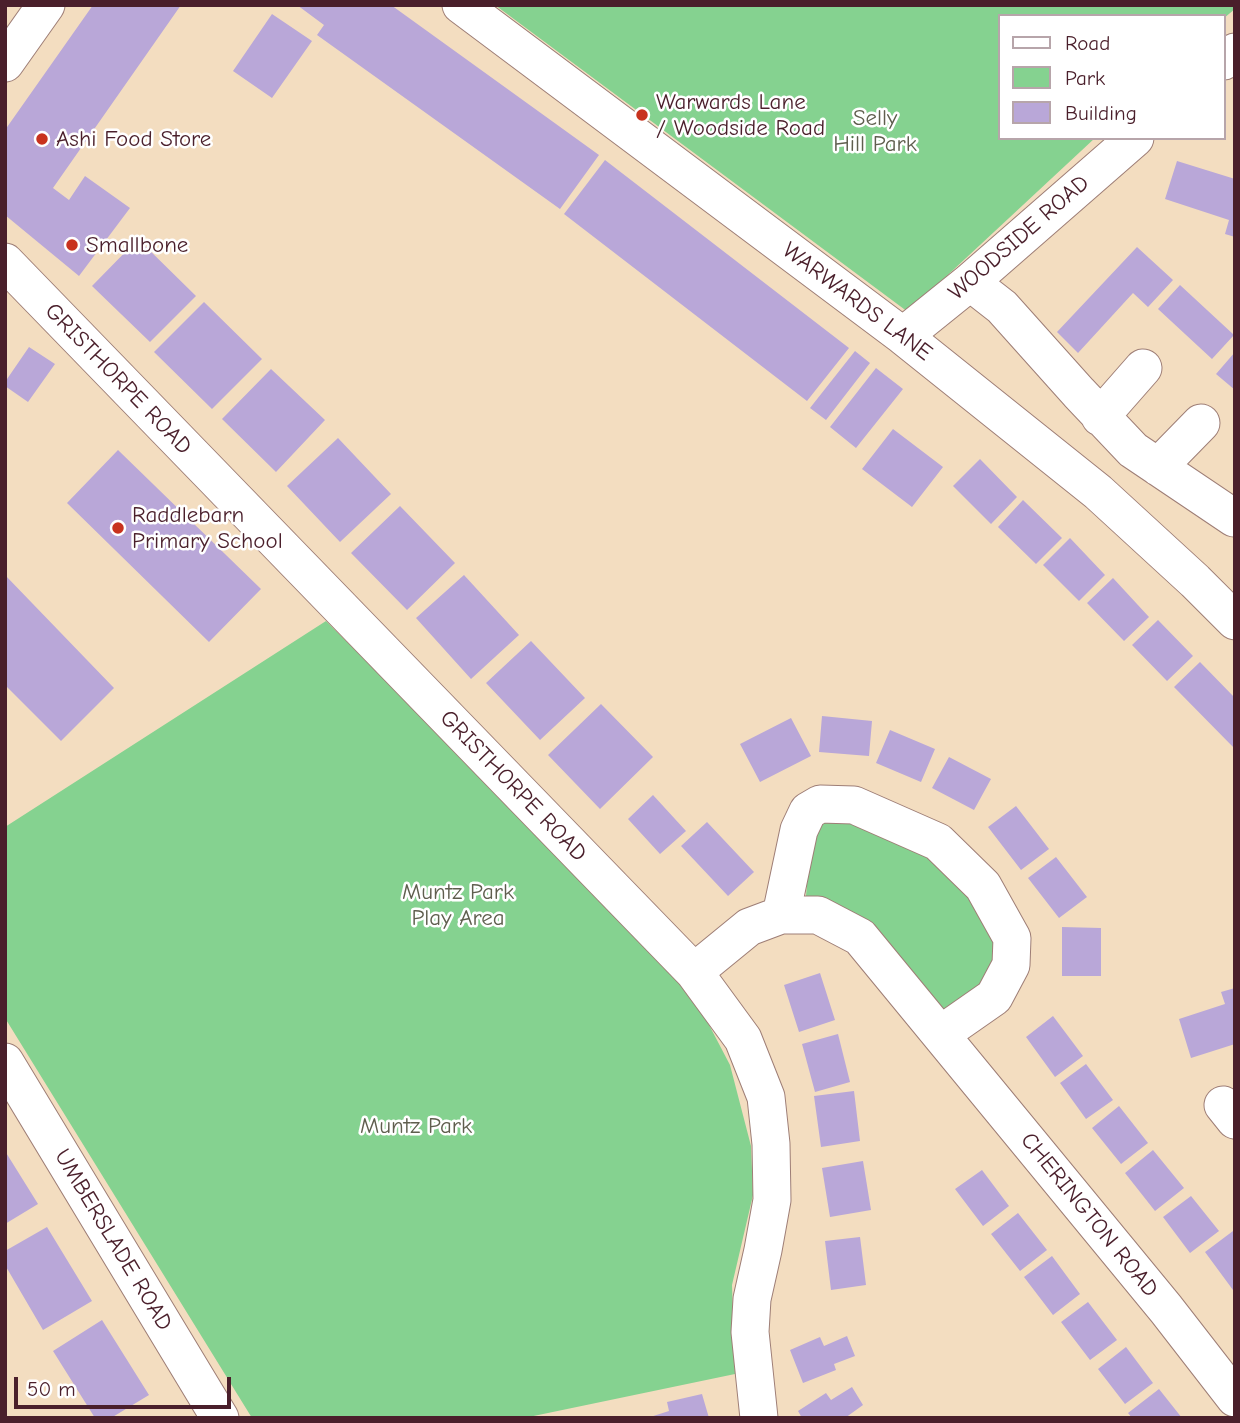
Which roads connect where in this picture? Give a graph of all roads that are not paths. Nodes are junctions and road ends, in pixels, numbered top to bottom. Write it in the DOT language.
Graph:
graph roads {
  1 [pos="46,5"];
  2 [pos="461,5"];
  3 [pos="5,63"];
  4 [pos="1133,140"];
  5 [pos="5,262"];
  6 [pos="970,282"];
  7 [pos="903,336"];
  8 [pos="1143,368"];
  9 [pos="1101,417"];
  10 [pos="1201,423"];
  11 [pos="1158,467"];
  12 [pos="1234,518"];
  13 [pos="1235,621"];
  14 [pos="781,915"];
  15 [pos="694,972"];
  16 [pos="942,1034"];
  17 [pos="5,1062"];
  18 [pos="1235,1398"];
  19 [pos="220,1418"];
  20 [pos="759,1418"];
  1 -- 3 [label="street"];
  2 -- 7 [label="street, WARWARDS LANE"];
  4 -- 6 [label="street, WOODSIDE ROAD"];
  5 -- 15 [label="street, GRISTHORPE ROAD"];
  6 -- 7 [label="street, WOODSIDE ROAD"];
  6 -- 9 [label="street"];
  7 -- 13 [label="street, WARWARDS LANE"];
  8 -- 9 [label="street"];
  9 -- 11 [label="street"];
  10 -- 11 [label="street"];
  11 -- 12 [label="street"];
  14 -- 15 [label="street, CHERINGTON ROAD"];
  14 -- 16 [label="street, CHERINGTON ROAD"];
  14 -- 16 [label="street"];
  15 -- 20 [label="street, GRISTHORPE ROAD"];
  16 -- 18 [label="street, CHERINGTON ROAD"];
  17 -- 19 [label="street, UMBERSLADE ROAD"];
}
